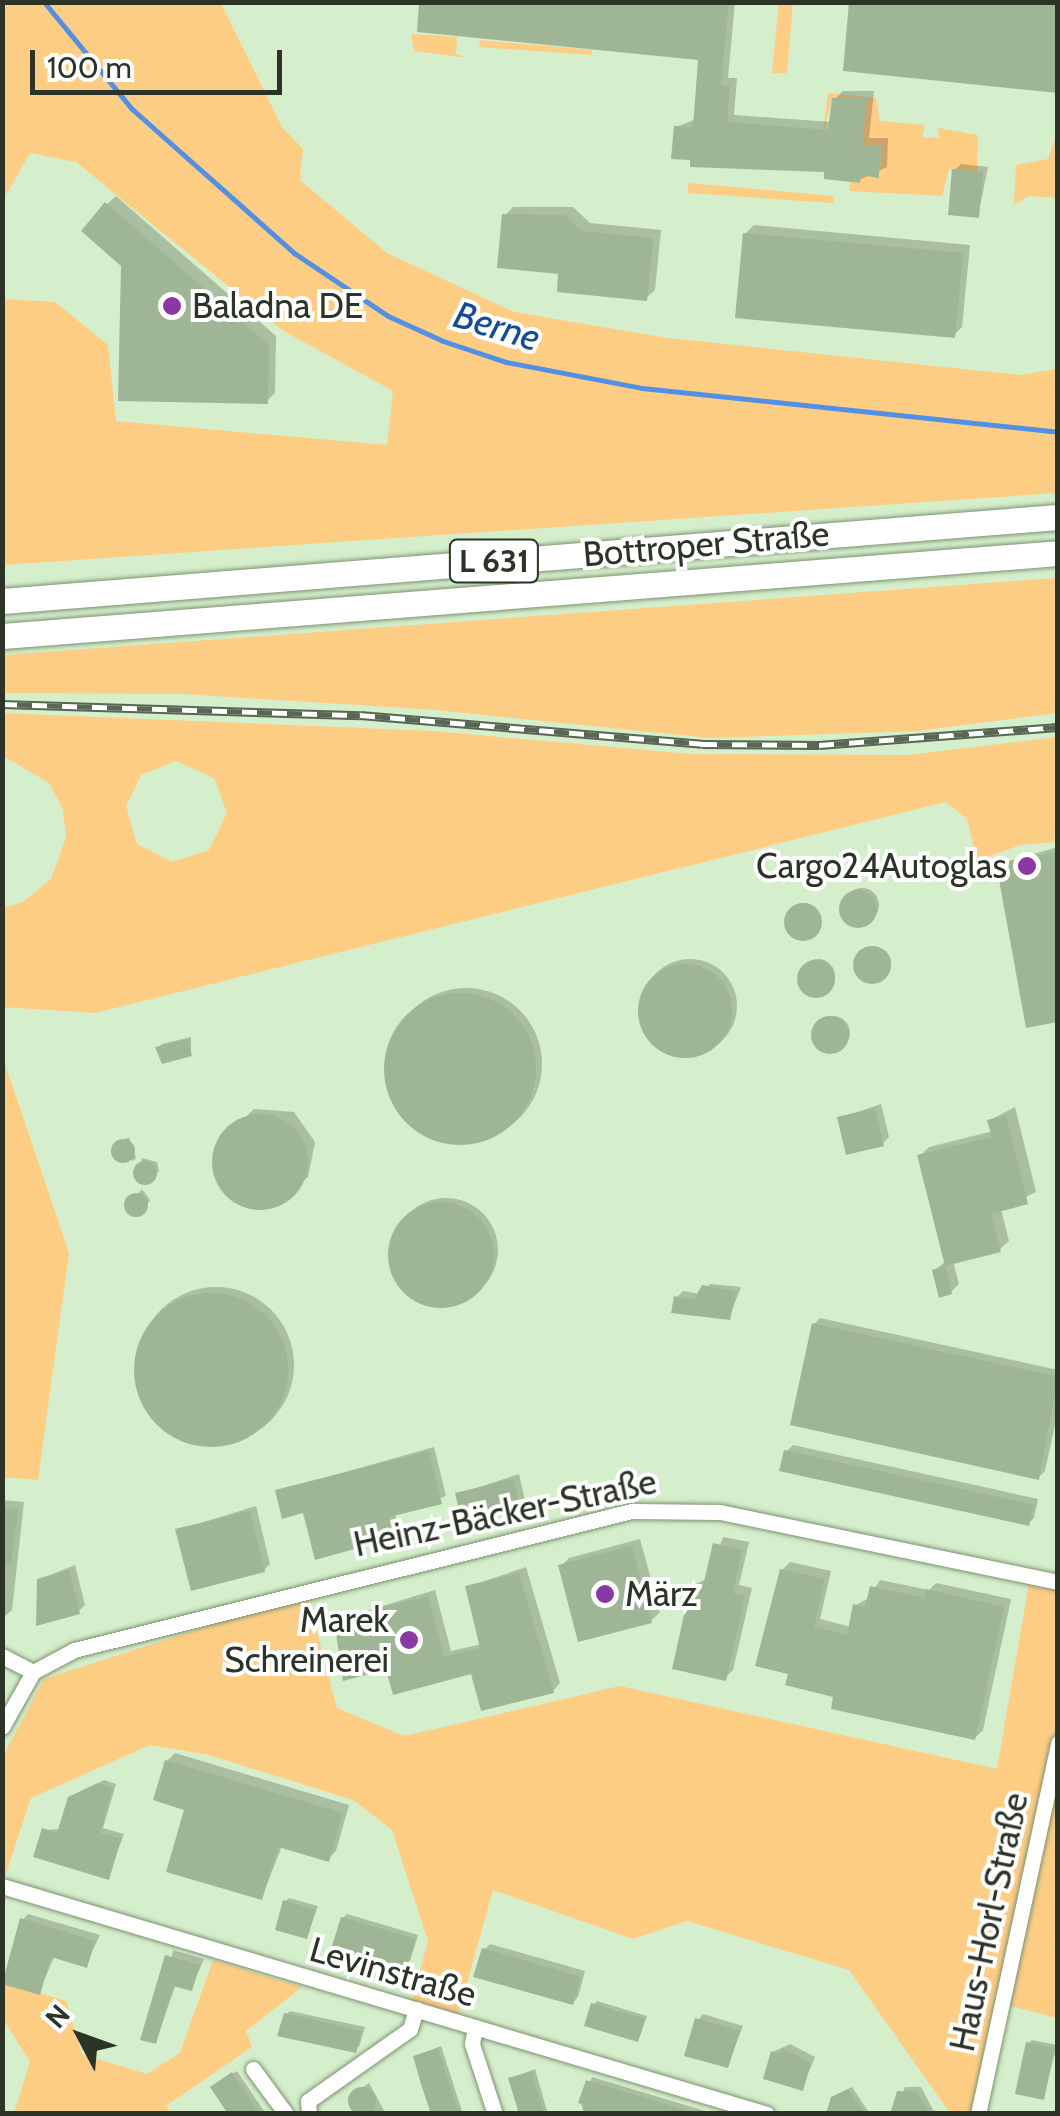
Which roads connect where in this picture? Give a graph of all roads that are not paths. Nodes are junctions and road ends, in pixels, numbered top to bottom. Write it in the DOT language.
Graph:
graph roads {
  1 [pos="1058,517"];
  2 [pos="1058,552"];
  3 [pos="2,601"];
  4 [pos="2,636"];
  5 [pos="1058,1582"];
  6 [pos="2,1656"];
  7 [pos="32,1672"];
  8 [pos="2,1727"];
  9 [pos="1058,1743"];
  10 [pos="2,1886"];
  11 [pos="416,2010"];
  12 [pos="475,2027"];
  13 [pos="253,2069"];
  14 [pos="286,2114"];
  15 [pos="310,2114"];
  16 [pos="494,2114"];
  17 [pos="767,2114"];
  18 [pos="978,2114"];
  1 -- 3 [label="main road, Bottroper Straße / L 631"];
  2 -- 4 [label="main road, Bottroper Straße / L 631"];
  5 -- 7 [label="street, Heinz-Bäcker-Straße"];
  6 -- 7 [label="street"];
  7 -- 8 [label="street"];
  9 -- 18 [label="street, Haus-Horl-Straße"];
  10 -- 11 [label="street, Levinstraße"];
  11 -- 12 [label="street, Levinstraße"];
  11 -- 15 [label="street"];
  12 -- 16 [label="street"];
  12 -- 17 [label="street, Levinstraße"];
  13 -- 14 [label="street"];
}
